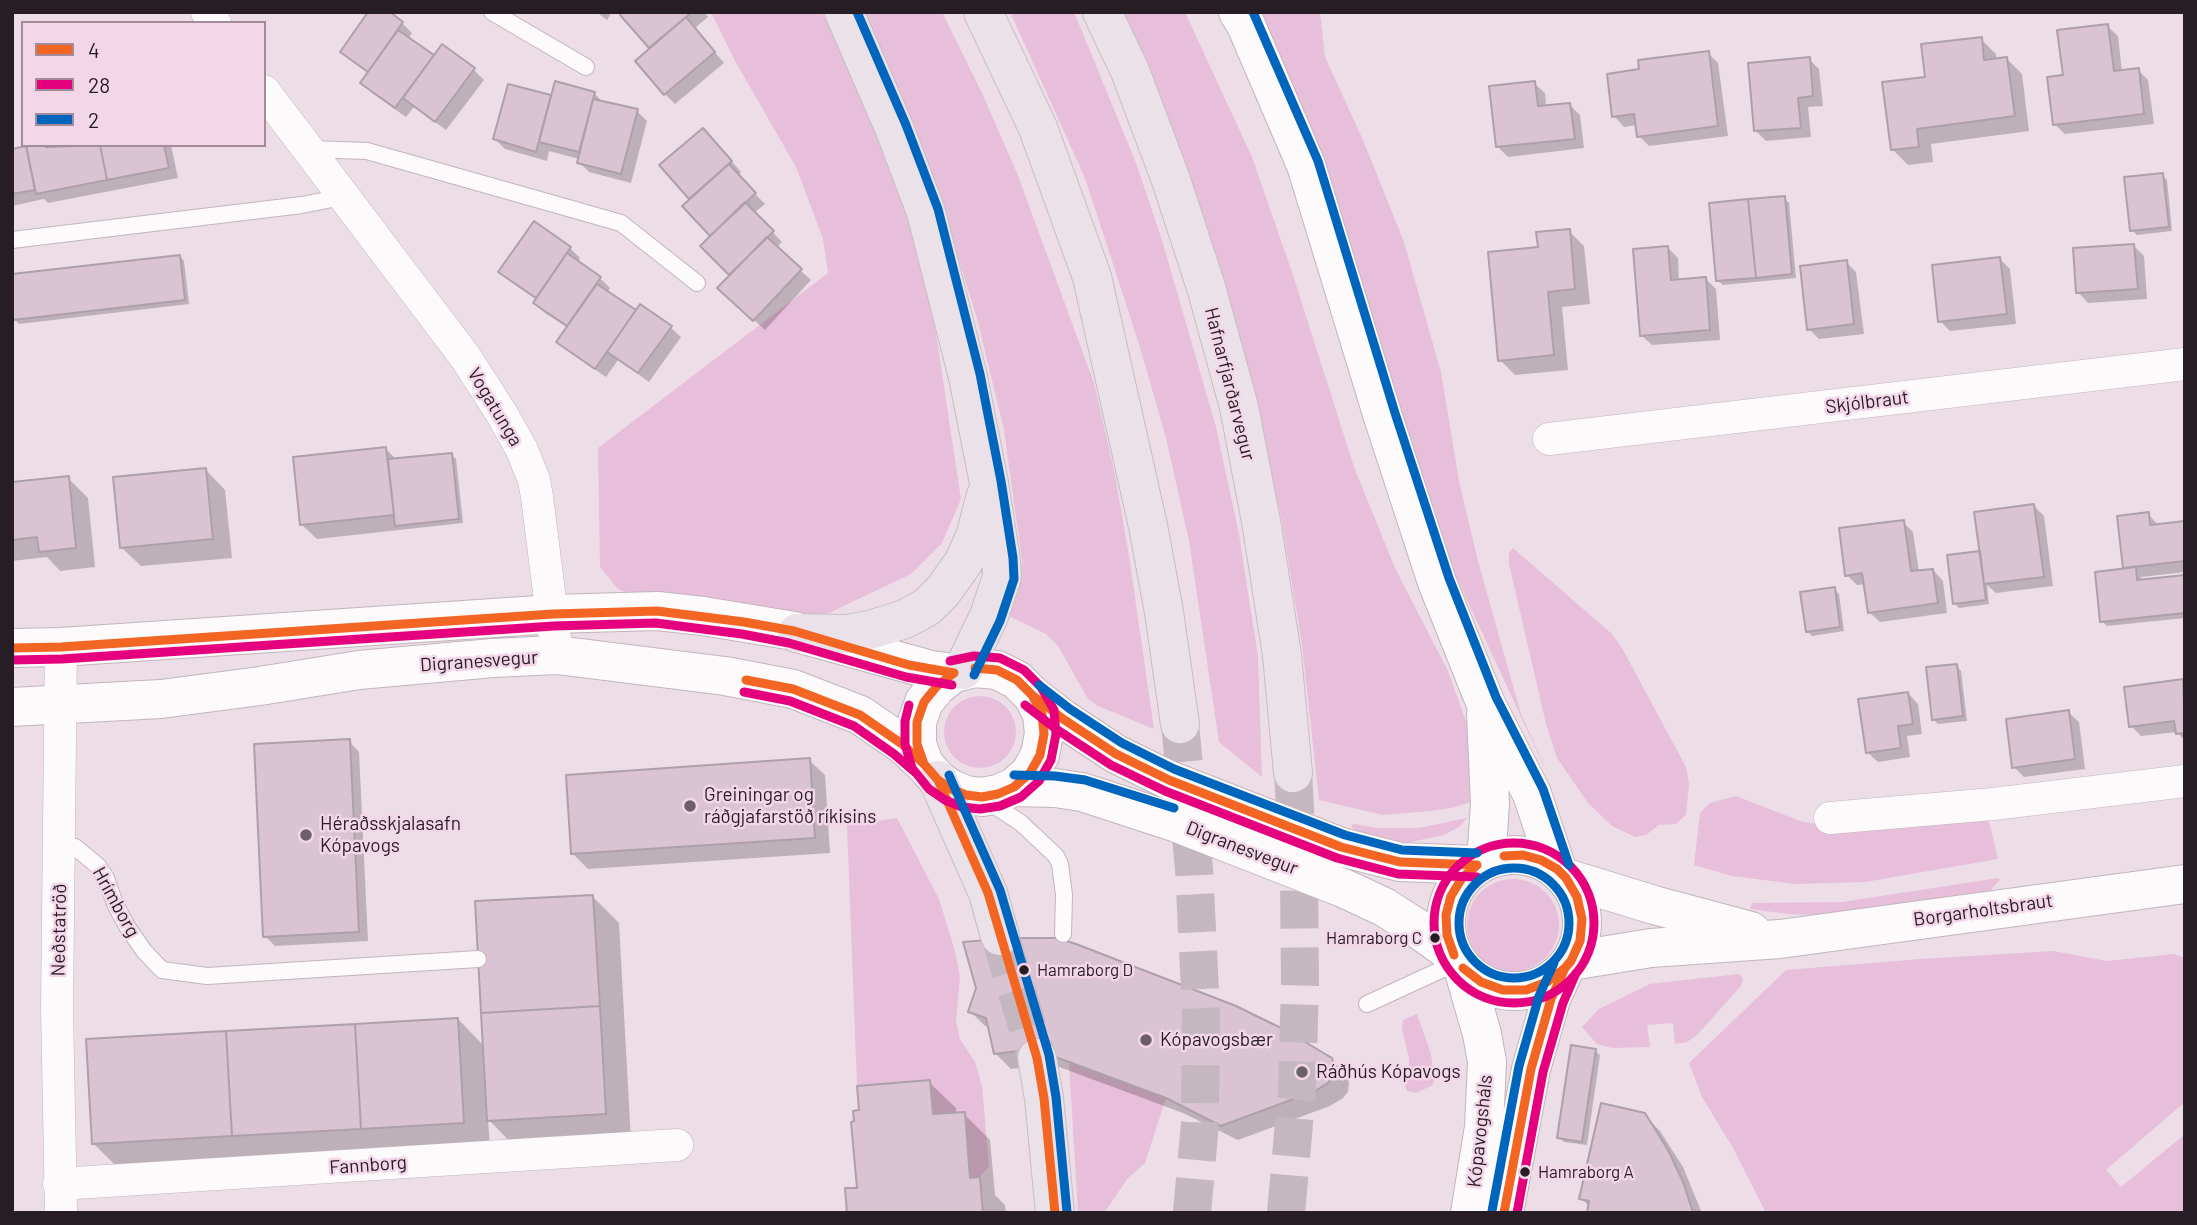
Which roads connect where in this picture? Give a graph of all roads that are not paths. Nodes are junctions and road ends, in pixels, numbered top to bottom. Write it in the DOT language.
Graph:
graph roads {
  1 [pos="492,12"];
  2 [pos="844,12"];
  3 [pos="983,12"];
  4 [pos="1102,12"];
  5 [pos="1238,12"];
  6 [pos="586,67"];
  7 [pos="266,94"];
  8 [pos="307,149"];
  9 [pos="342,197"];
  10 [pos="12,240"];
  11 [pos="696,283"];
  12 [pos="2185,364"];
  13 [pos="1549,439"];
  14 [pos="989,483"];
  15 [pos="553,614"];
  16 [pos="797,633"];
  17 [pos="61,647"];
  18 [pos="12,648"];
  19 [pos="556,656"];
  20 [pos="958,672"];
  21 [pos="1032,695"];
  22 [pos="1485,702"];
  23 [pos="61,706"];
  24 [pos="12,707"];
  25 [pos="1180,724"];
  26 [pos="931,772"];
  27 [pos="1293,773"];
  28 [pos="2185,781"];
  29 [pos="998,792"];
  30 [pos="1830,818"];
  31 [pos="60,842"];
  32 [pos="1482,863"];
  33 [pos="1561,874"];
  34 [pos="2185,884"];
  35 [pos="1063,934"];
  36 [pos="1000,936"];
  37 [pos="1780,939"];
  38 [pos="478,959"];
  39 [pos="1458,962"];
  40 [pos="1568,964"];
  41 [pos="1367,1004"];
  42 [pos="1042,1058"];
  43 [pos="677,1145"];
  44 [pos="60,1198"];
  45 [pos="1055,1213"];
  46 [pos="1470,1213"];
  47 [pos="1504,1213"];
  1 -- 6 [label="lane"];
  2 -- 14 [label="main road"];
  3 -- 25 [label="main road"];
  4 -- 27 [label="main road, Hafnarfjarðarvegur"];
  5 -- 22 [label="street"];
  7 -- 8 [label="street, Vogatunga"];
  8 -- 9 [label="street, Vogatunga"];
  8 -- 11 [label="lane"];
  9 -- 10 [label="lane"];
  9 -- 15 [label="street, Vogatunga"];
  12 -- 13 [label="street, Skjólbraut"];
  14 -- 16 [label="main road"];
  14 -- 20 [label="main road"];
  15 -- 16 [label="street"];
  15 -- 17 [label="street"];
  15 -- 19 [label="street, Vogatunga"];
  16 -- 20 [label="street"];
  17 -- 18 [label="street"];
  17 -- 23 [label="street, Neðstatröð"];
  19 -- 23 [label="street, Digranesvegur"];
  19 -- 26 [label="street, Digranesvegur"];
  20 -- 21 [label="street"];
  20 -- 26 [label="street"];
  21 -- 29 [label="street"];
  21 -- 32 [label="street, Digranesvegur"];
  22 -- 32 [label="street"];
  22 -- 33 [label="street"];
  23 -- 24 [label="street, Digranesvegur"];
  23 -- 31 [label="street, Neðstatröð"];
  26 -- 29 [label="street"];
  26 -- 36 [label="main road"];
  28 -- 30 [label="street"];
  29 -- 35 [label="lane"];
  29 -- 39 [label="street, Digranesvegur"];
  31 -- 38 [label="lane, Hrímborg"];
  31 -- 44 [label="street, Neðstatröð"];
  32 -- 33 [label="street"];
  32 -- 39 [label="street"];
  33 -- 37 [label="street, Borgarholtsbraut"];
  33 -- 40 [label="street"];
  34 -- 37 [label="street, Borgarholtsbraut"];
  37 -- 40 [label="street, Borgarholtsbraut"];
  39 -- 40 [label="street"];
  39 -- 41 [label="lane"];
  39 -- 46 [label="street, Kópavogsháls"];
  40 -- 47 [label="street, Kópavogsháls"];
  42 -- 45 [label="main road"];
  43 -- 44 [label="street, Fannborg"];
}
